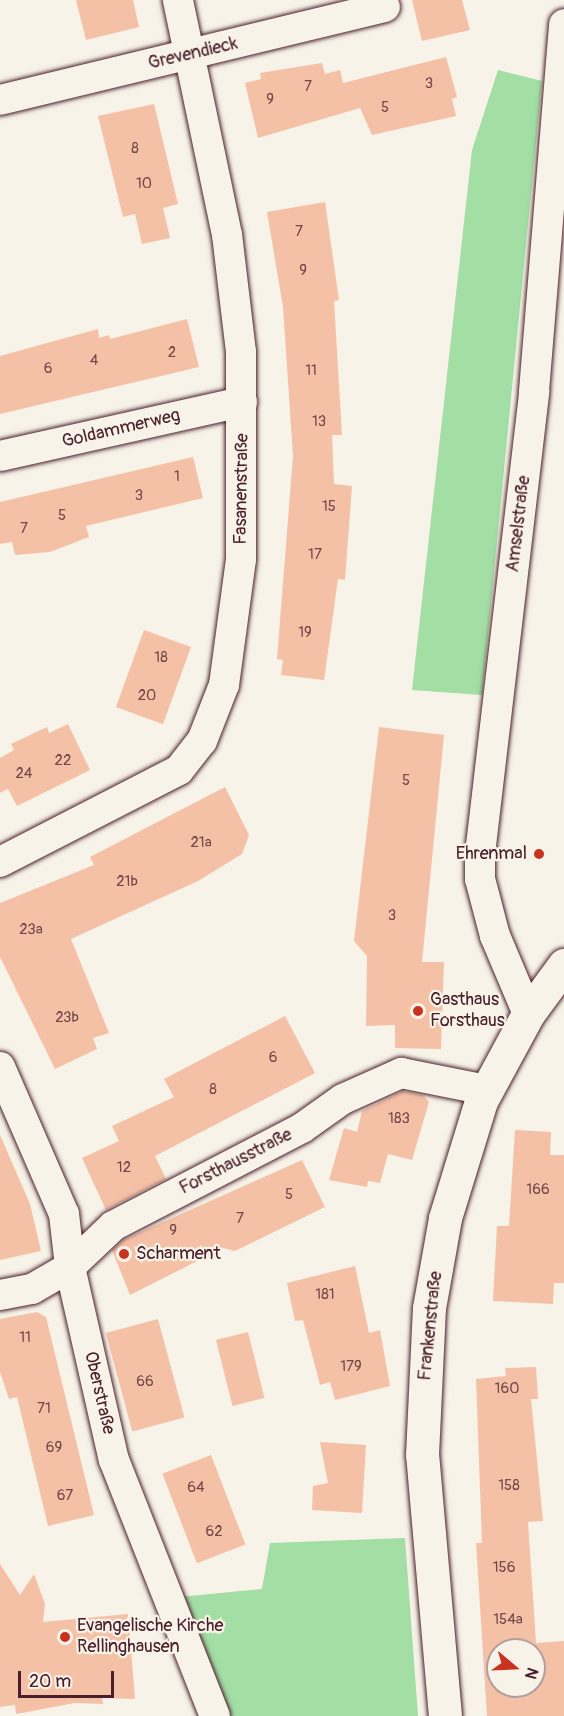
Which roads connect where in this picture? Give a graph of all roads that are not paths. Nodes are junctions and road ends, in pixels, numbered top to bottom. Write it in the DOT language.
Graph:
graph roads {
  1 [pos="178,0"];
  2 [pos="386,8"];
  3 [pos="564,24"];
  4 [pos="193,54"];
  5 [pos="0,100"];
  6 [pos="242,402"];
  7 [pos="0,456"];
  8 [pos="0,862"];
  9 [pos="564,965"];
  10 [pos="528,1014"];
  11 [pos="0,1067"];
  12 [pos="486,1090"];
  13 [pos="70,1267"];
  14 [pos="0,1295"];
  15 [pos="215,1716"];
  16 [pos="445,1716"];
  1 -- 4 [label="street, Fasanenstraße"];
  2 -- 4 [label="street, Grevendieck"];
  3 -- 10 [label="street, Amselstraße"];
  4 -- 5 [label="street, Grevendieck"];
  4 -- 6 [label="street, Fasanenstraße"];
  6 -- 7 [label="street, Goldammerweg"];
  6 -- 8 [label="street, Fasanenstraße"];
  9 -- 10 [label="main road, Frankenstraße"];
  10 -- 12 [label="main road, Frankenstraße"];
  11 -- 13 [label="street, Oberstraße"];
  12 -- 13 [label="street, Forsthausstraße"];
  12 -- 16 [label="main road, Frankenstraße"];
  13 -- 14 [label="street, Forsthausstraße"];
  13 -- 15 [label="street, Oberstraße"];
}
